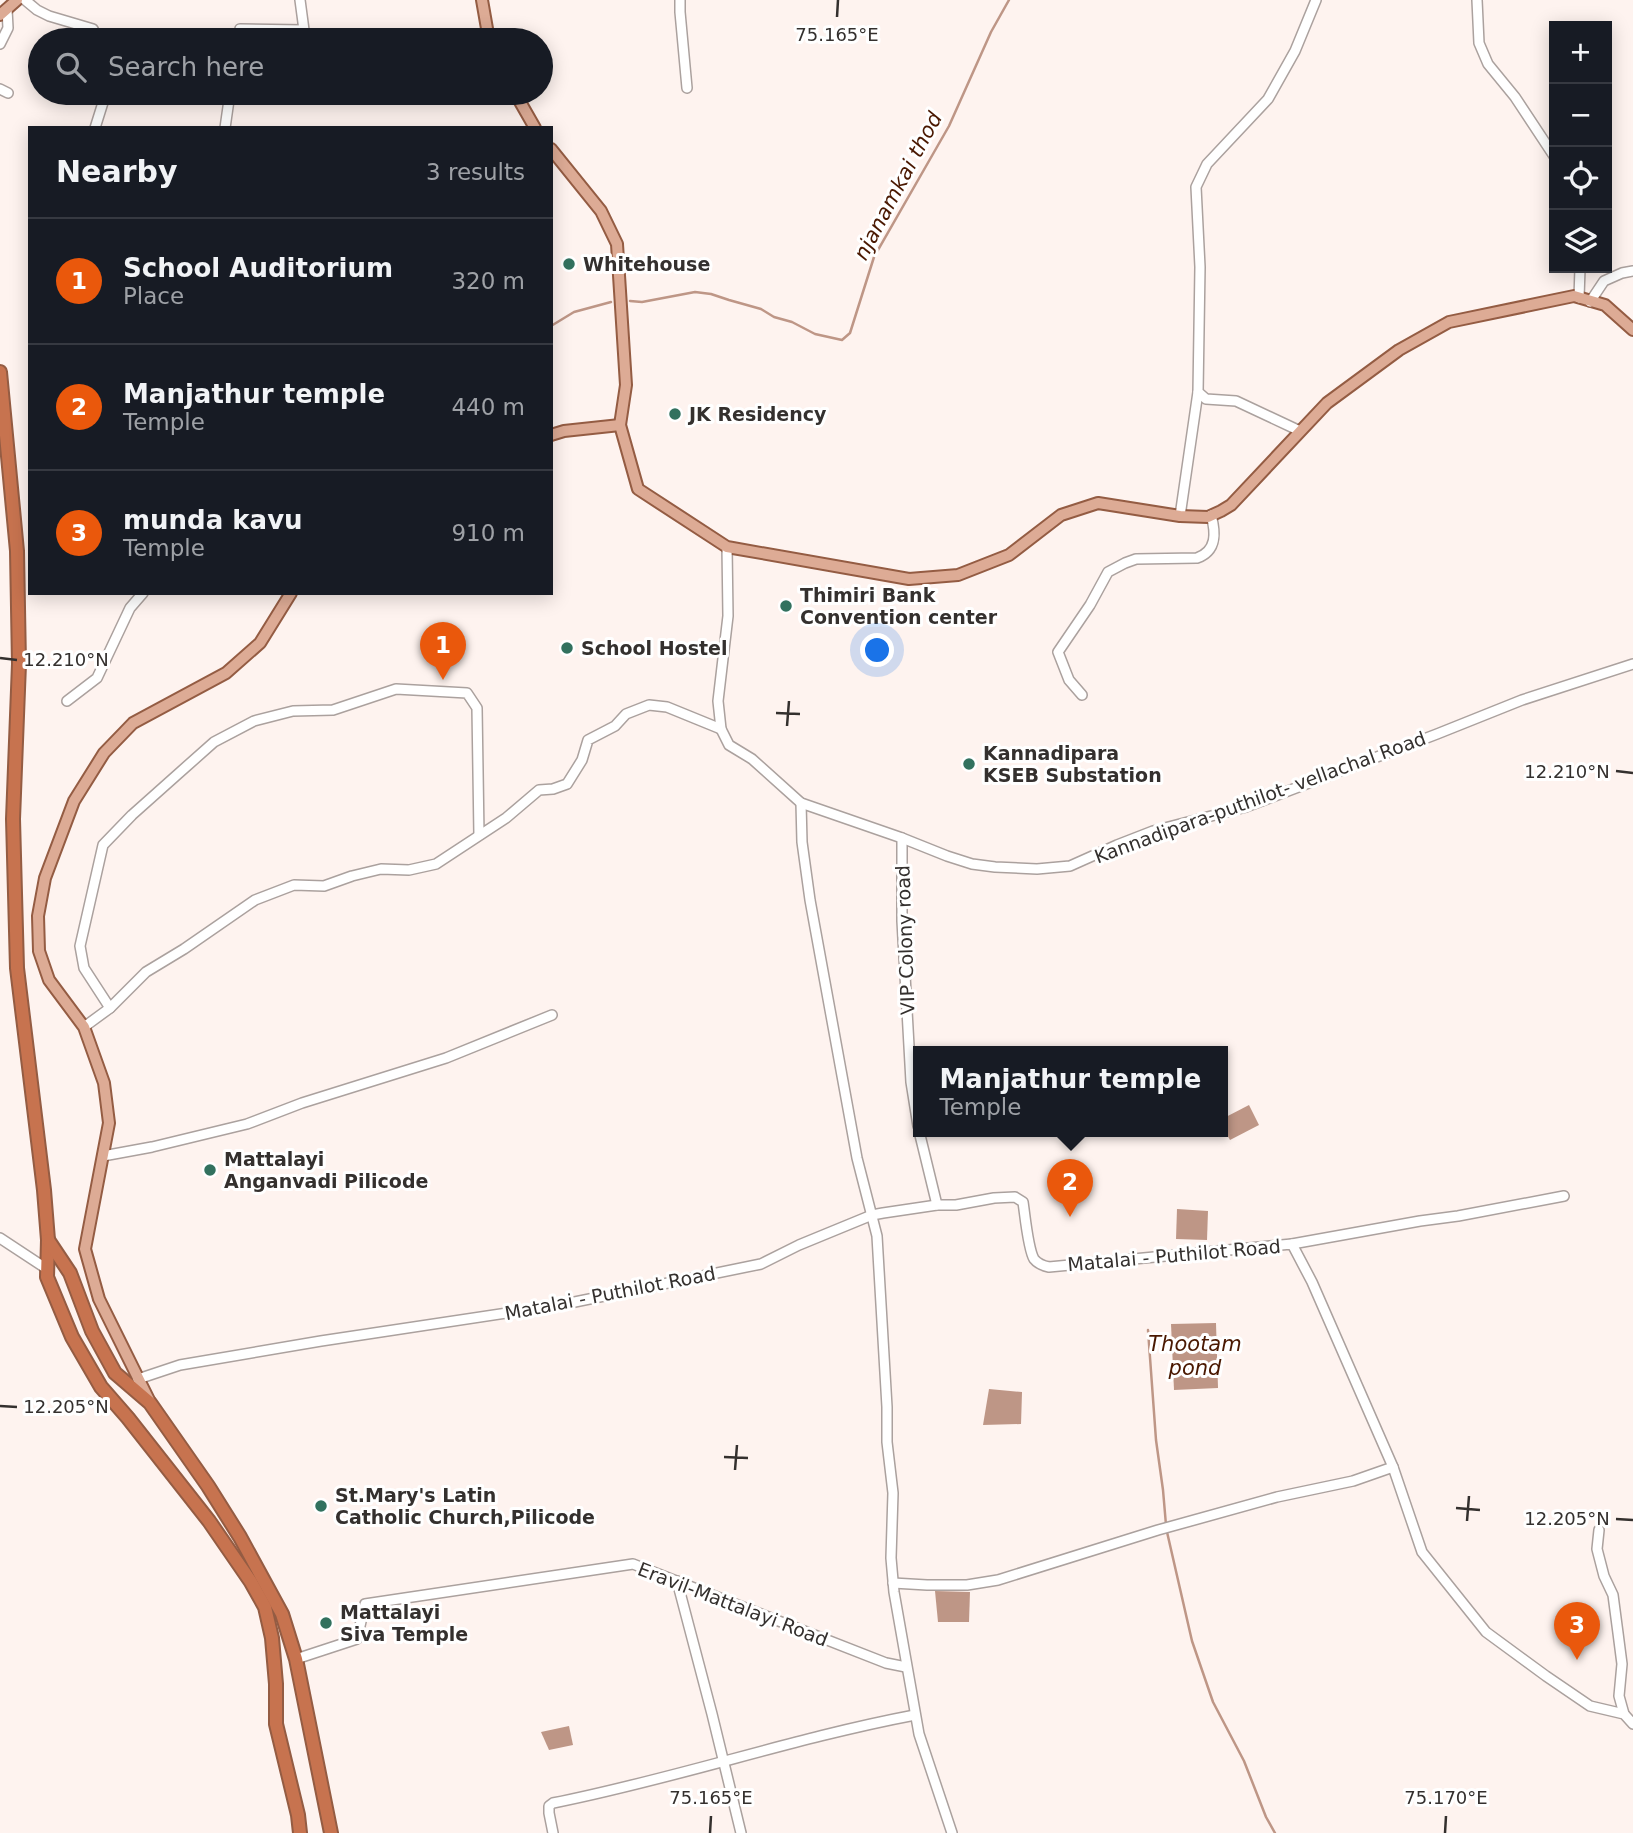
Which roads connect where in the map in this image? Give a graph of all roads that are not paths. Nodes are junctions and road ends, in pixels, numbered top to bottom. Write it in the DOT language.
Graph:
graph roads {
  1 [pos="17,0"];
  2 [pos="25,0"];
  3 [pos="300,0"];
  4 [pos="482,0"];
  5 [pos="680,0"];
  6 [pos="1316,0"];
  7 [pos="1477,0"];
  8 [pos="4,12"];
  9 [pos="90,28"];
  10 [pos="303,28"];
  11 [pos="487,28"];
  12 [pos="0,44"];
  13 [pos="687,88"];
  14 [pos="103,105"];
  15 [pos="228,105"];
  16 [pos="521,105"];
  17 [pos="95,126"];
  18 [pos="225,126"];
  19 [pos="534,126"];
  20 [pos="1549,148"];
  21 [pos="553,151"];
  22 [pos="1633,271"];
  23 [pos="1581,273"];
  24 [pos="1585,300"];
  25 [pos="1633,330"];
  26 [pos="0,372"];
  27 [pos="1198,392"];
  28 [pos="620,425"];
  29 [pos="1300,431"];
  30 [pos="553,434"];
  31 [pos="1211,515"];
  32 [pos="1180,516"];
  33 [pos="727,547"];
  34 [pos="141,595"];
  35 [pos="290,595"];
  36 [pos="1633,664"];
  37 [pos="1082,695"];
  38 [pos="66,701"];
  39 [pos="721,729"];
  40 [pos="801,803"];
  41 [pos="479,835"];
  42 [pos="902,838"];
  43 [pos="110,1008"];
  44 [pos="552,1016"];
  45 [pos="84,1027"];
  46 [pos="913,1095"];
  47 [pos="920,1137"];
  48 [pos="103,1156"];
  49 [pos="1564,1196"];
  50 [pos="937,1205"];
  51 [pos="872,1215"];
  52 [pos="0,1238"];
  53 [pos="48,1240"];
  54 [pos="1292,1244"];
  55 [pos="47,1269"];
  56 [pos="138,1379"];
  57 [pos="150,1403"];
  58 [pos="1393,1467"];
  59 [pos="1599,1530"];
  60 [pos="677,1581"];
  61 [pos="893,1583"];
  62 [pos="296,1659"];
  63 [pos="906,1667"];
  64 [pos="1625,1714"];
  65 [pos="915,1715"];
  66 [pos="1633,1724"];
  67 [pos="724,1762"];
  68 [pos="300,1833"];
  69 [pos="331,1833"];
  70 [pos="553,1833"];
  71 [pos="741,1833"];
  72 [pos="952,1833"];
  1 -- 8 [label="main road"];
  2 -- 9 [label="street"];
  3 -- 10 [label="street"];
  4 -- 11 [label="main road"];
  5 -- 13 [label="street"];
  6 -- 27 [label="street"];
  7 -- 20 [label="street"];
  8 -- 12 [label="street"];
  14 -- 17 [label="street"];
  15 -- 18 [label="street"];
  16 -- 19 [label="main road"];
  21 -- 28 [label="main road"];
  22 -- 24 [label="street"];
  23 -- 24 [label="street"];
  24 -- 25 [label="main road"];
  24 -- 29 [label="main road"];
  26 -- 53 [label="highway"];
  27 -- 29 [label="street"];
  27 -- 32 [label="street"];
  28 -- 30 [label="main road"];
  28 -- 33 [label="main road"];
  29 -- 31 [label="main road"];
  31 -- 32 [label="main road"];
  31 -- 37 [label="street"];
  32 -- 33 [label="main road"];
  33 -- 39 [label="street"];
  34 -- 38 [label="street"];
  35 -- 45 [label="main road"];
  36 -- 42 [label="street, Kannadipara-puthilot- vellachal Road"];
  39 -- 40 [label="street, Kannadipara-puthilot- vellachal Road"];
  39 -- 41 [label="street"];
  40 -- 42 [label="street, Kannadipara-puthilot- vellachal Road"];
  40 -- 51 [label="street"];
  41 -- 43 [label="street"];
  41 -- 43 [label="street"];
  42 -- 46 [label="street, VIP Colony road"];
  43 -- 45 [label="street"];
  44 -- 48 [label="street"];
  45 -- 48 [label="main road"];
  47 -- 50 [label="street, VIP Colony road"];
  48 -- 56 [label="main road"];
  49 -- 54 [label="street"];
  50 -- 51 [label="street, Matalai - Puthilot Road"];
  50 -- 54 [label="street, Matalai - Puthilot Road"];
  51 -- 56 [label="street, Matalai - Puthilot Road"];
  51 -- 61 [label="street"];
  52 -- 55 [label="street"];
  53 -- 55 [label="highway"];
  53 -- 57 [label="highway"];
  54 -- 58 [label="street, Matalai - Puthilot Road"];
  55 -- 68 [label="highway"];
  56 -- 57 [label="main road"];
  57 -- 62 [label="highway"];
  58 -- 61 [label="street"];
  58 -- 64 [label="street, Matalai - Puthilot Road"];
  59 -- 64 [label="street"];
  60 -- 62 [label="street, Eravil-Mattalayi Road"];
  60 -- 63 [label="street, Eravil-Mattalayi Road"];
  60 -- 67 [label="street"];
  61 -- 63 [label="street"];
  62 -- 69 [label="highway"];
  63 -- 65 [label="street"];
  64 -- 66 [label="street"];
  65 -- 67 [label="street"];
  65 -- 72 [label="street"];
  67 -- 70 [label="street"];
  67 -- 71 [label="street"];
}
